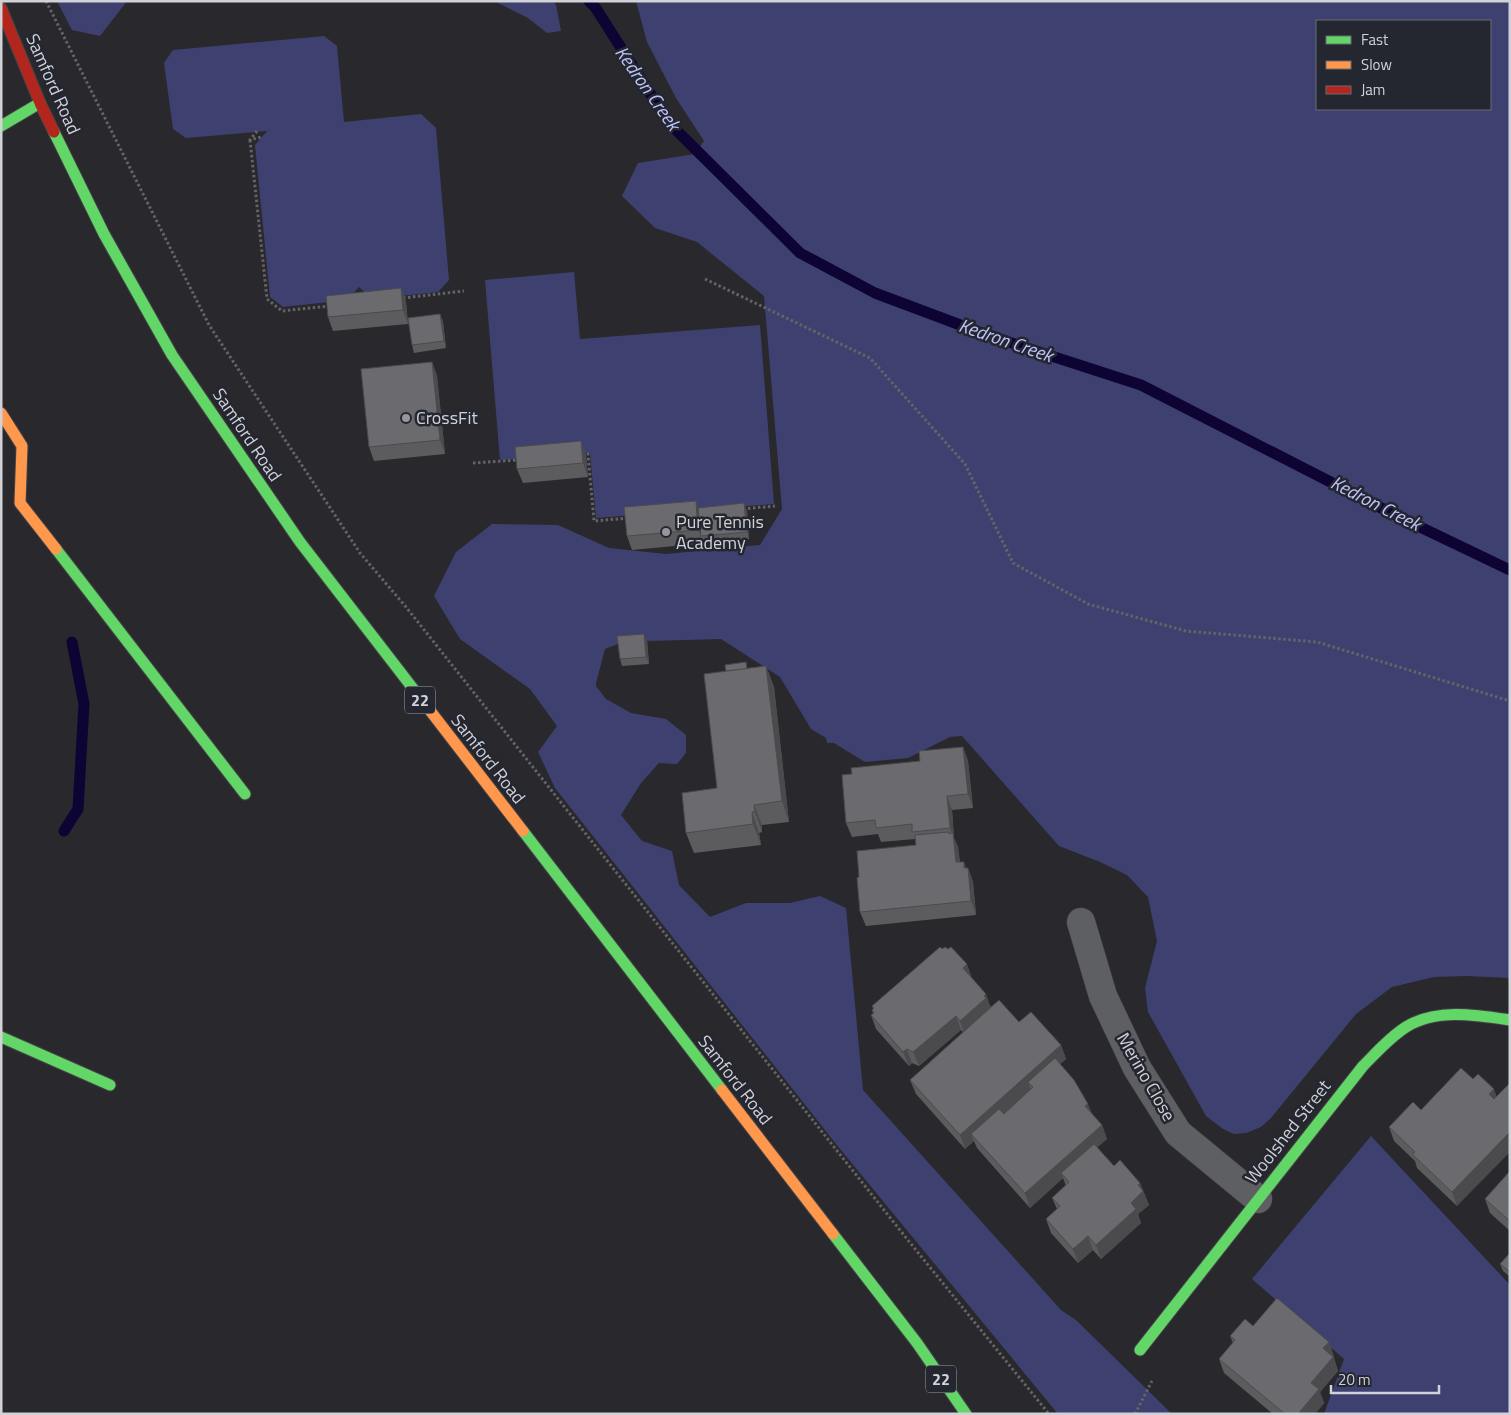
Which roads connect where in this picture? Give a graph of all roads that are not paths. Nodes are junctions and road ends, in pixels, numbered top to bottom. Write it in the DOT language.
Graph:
graph roads {
  1 [pos="1,8"];
  2 [pos="40,103"];
  3 [pos="1,126"];
  4 [pos="1,413"];
  5 [pos="245,794"];
  6 [pos="1081,922"];
  7 [pos="1510,1020"];
  8 [pos="1,1037"];
  9 [pos="110,1085"];
  10 [pos="1258,1199"];
  11 [pos="1140,1350"];
  12 [pos="966,1414"];
  1 -- 2 [label="main road, Samford Road / 22"];
  2 -- 3 [label="main road"];
  2 -- 12 [label="main road, Samford Road / 22"];
  4 -- 5 [label="main road"];
  6 -- 10 [label="street, Merino Close"];
  7 -- 10 [label="main road, Woolshed Street"];
  8 -- 9 [label="main road"];
  10 -- 11 [label="main road, Woolshed Street"];
}
